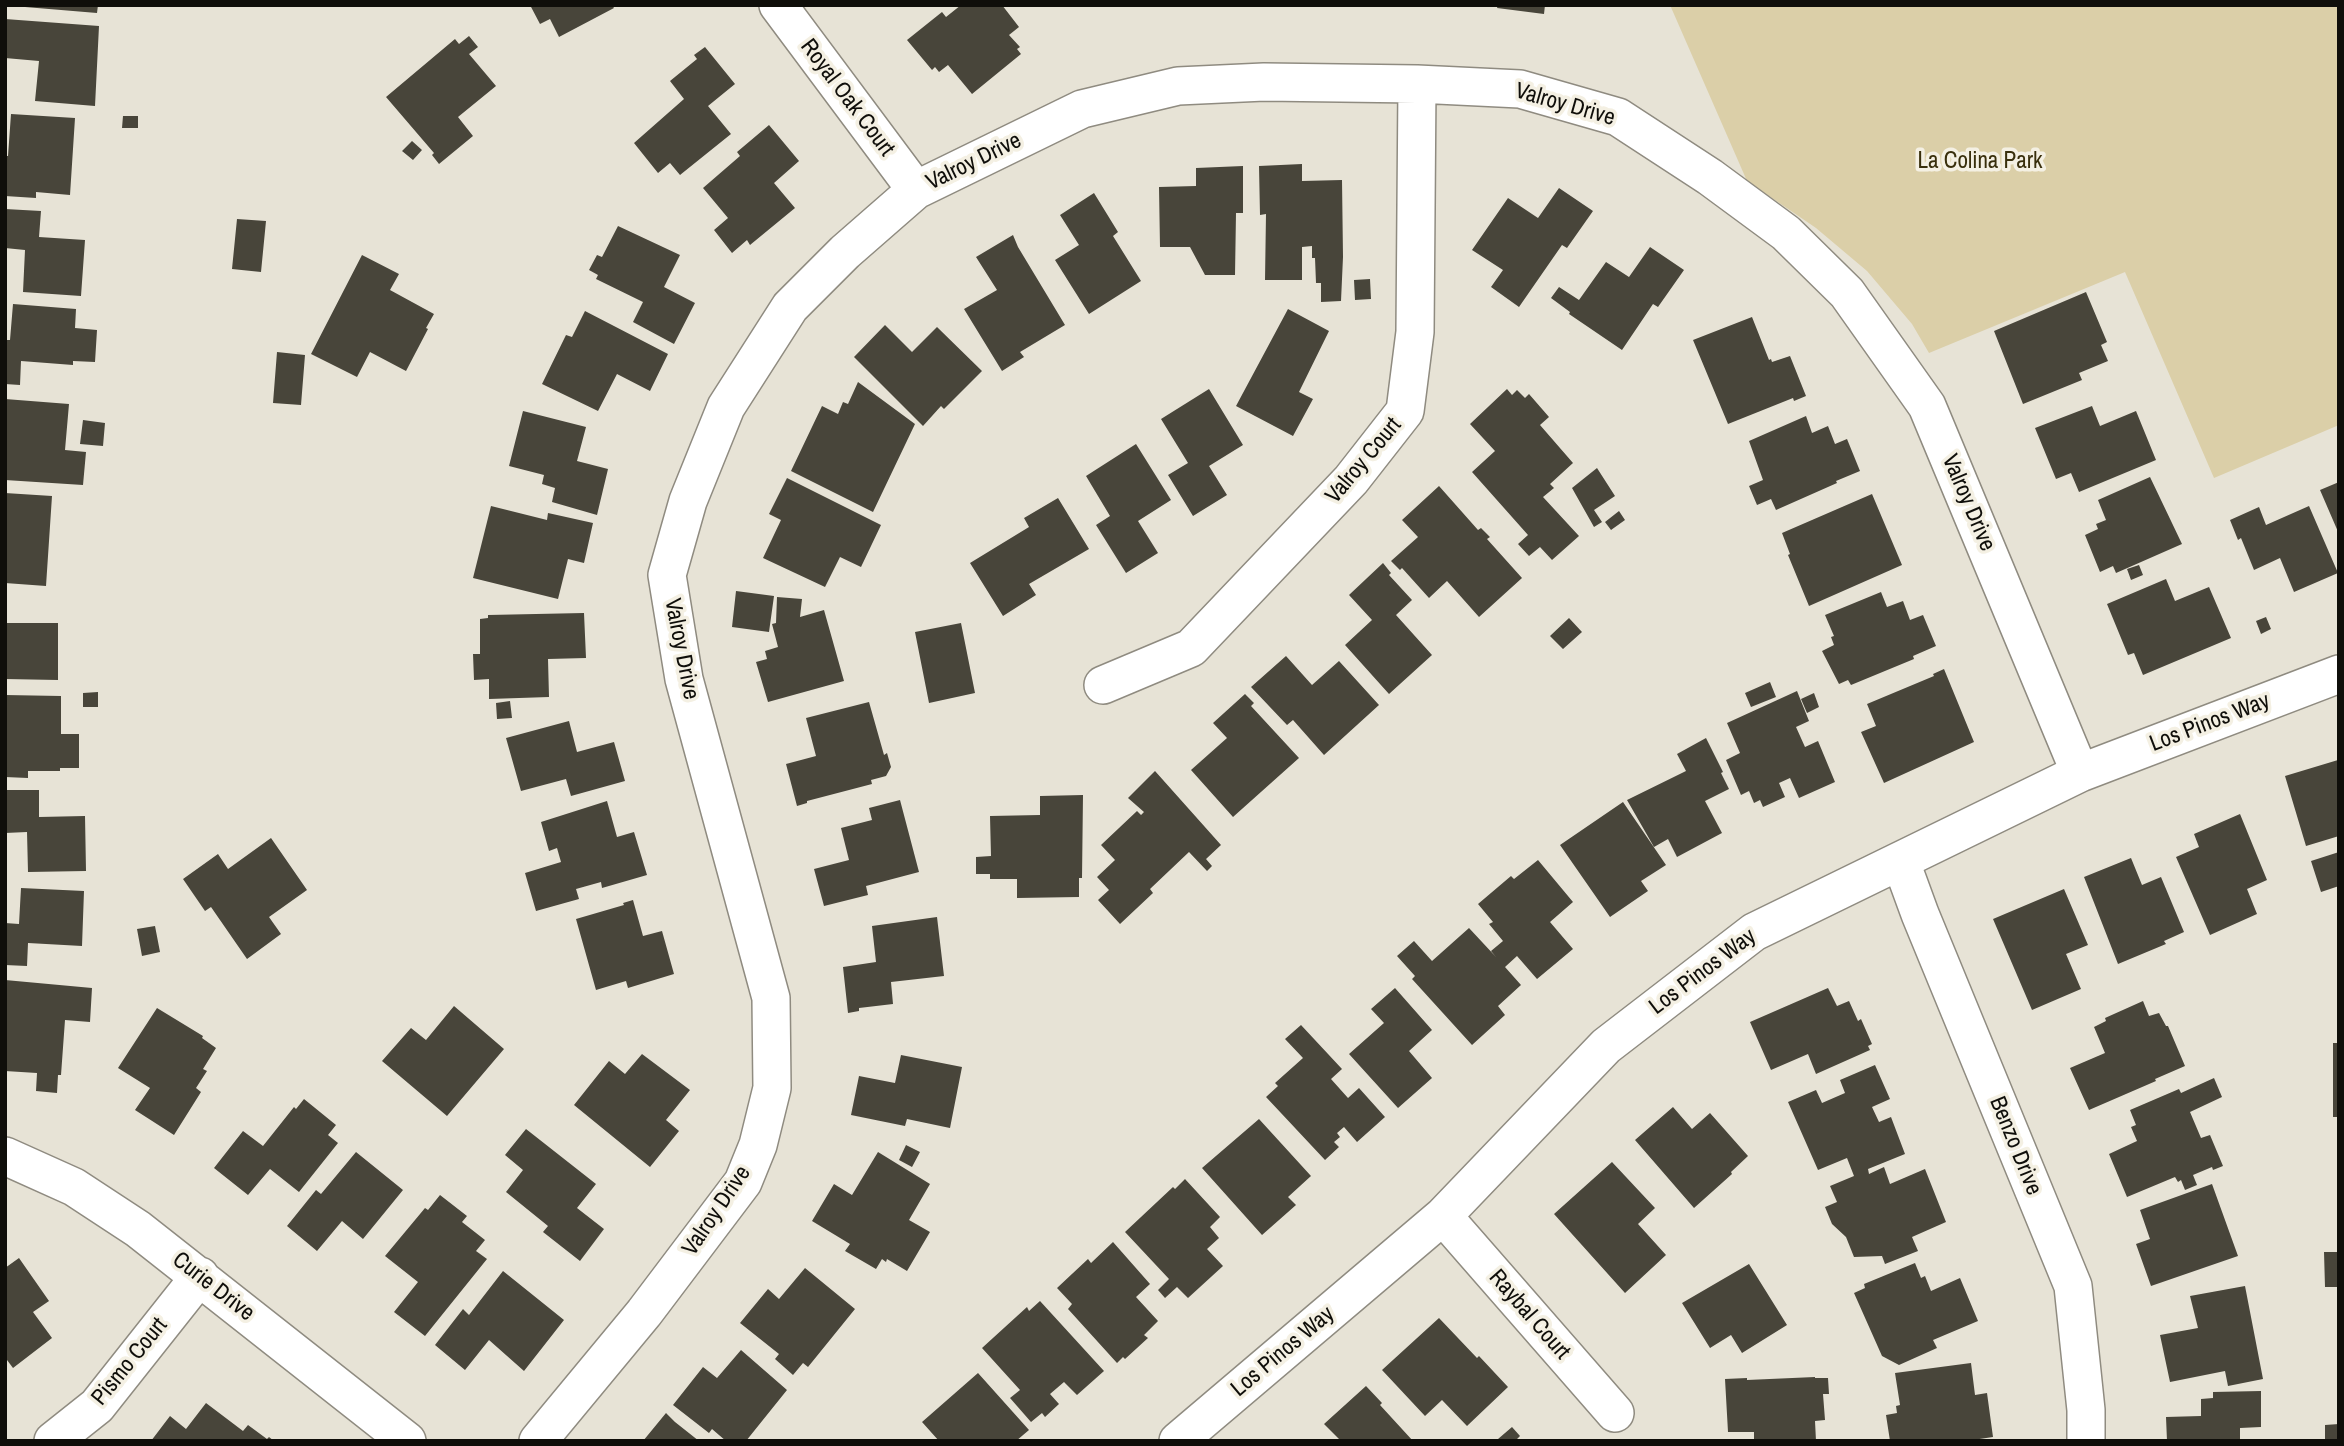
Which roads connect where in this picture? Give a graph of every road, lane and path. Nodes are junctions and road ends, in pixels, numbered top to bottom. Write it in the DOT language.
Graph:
graph roads {
  1 [pos="778,5"];
  2 [pos="1417,84"];
  3 [pos="916,190"];
  4 [pos="2339,674"];
  5 [pos="1103,685"];
  6 [pos="2080,773"];
  7 [pos="1901,862"];
  8 [pos="5,1156"];
  9 [pos="1443,1216"];
  10 [pos="200,1276"];
  11 [pos="1615,1413"];
  12 [pos="53,1441"];
  13 [pos="407,1441"];
  14 [pos="538,1441"];
  15 [pos="1178,1441"];
  16 [pos="2086,1441"];
  1 -- 3 [label="street, Royal Oak Court"];
  2 -- 3 [label="street, Valroy Drive"];
  2 -- 5 [label="street, Valroy Court"];
  2 -- 6 [label="street, Valroy Drive"];
  3 -- 14 [label="street, Valroy Drive"];
  4 -- 6 [label="street, Los Pinos Way"];
  6 -- 7 [label="street, Los Pinos Way"];
  7 -- 9 [label="street, Los Pinos Way"];
  7 -- 16 [label="street, Benzo Drive"];
  8 -- 10 [label="street, Curie Drive"];
  9 -- 11 [label="street, Raybal Court"];
  9 -- 15 [label="street, Los Pinos Way"];
  10 -- 12 [label="street, Pismo Court"];
  10 -- 13 [label="street, Curie Drive"];
}
